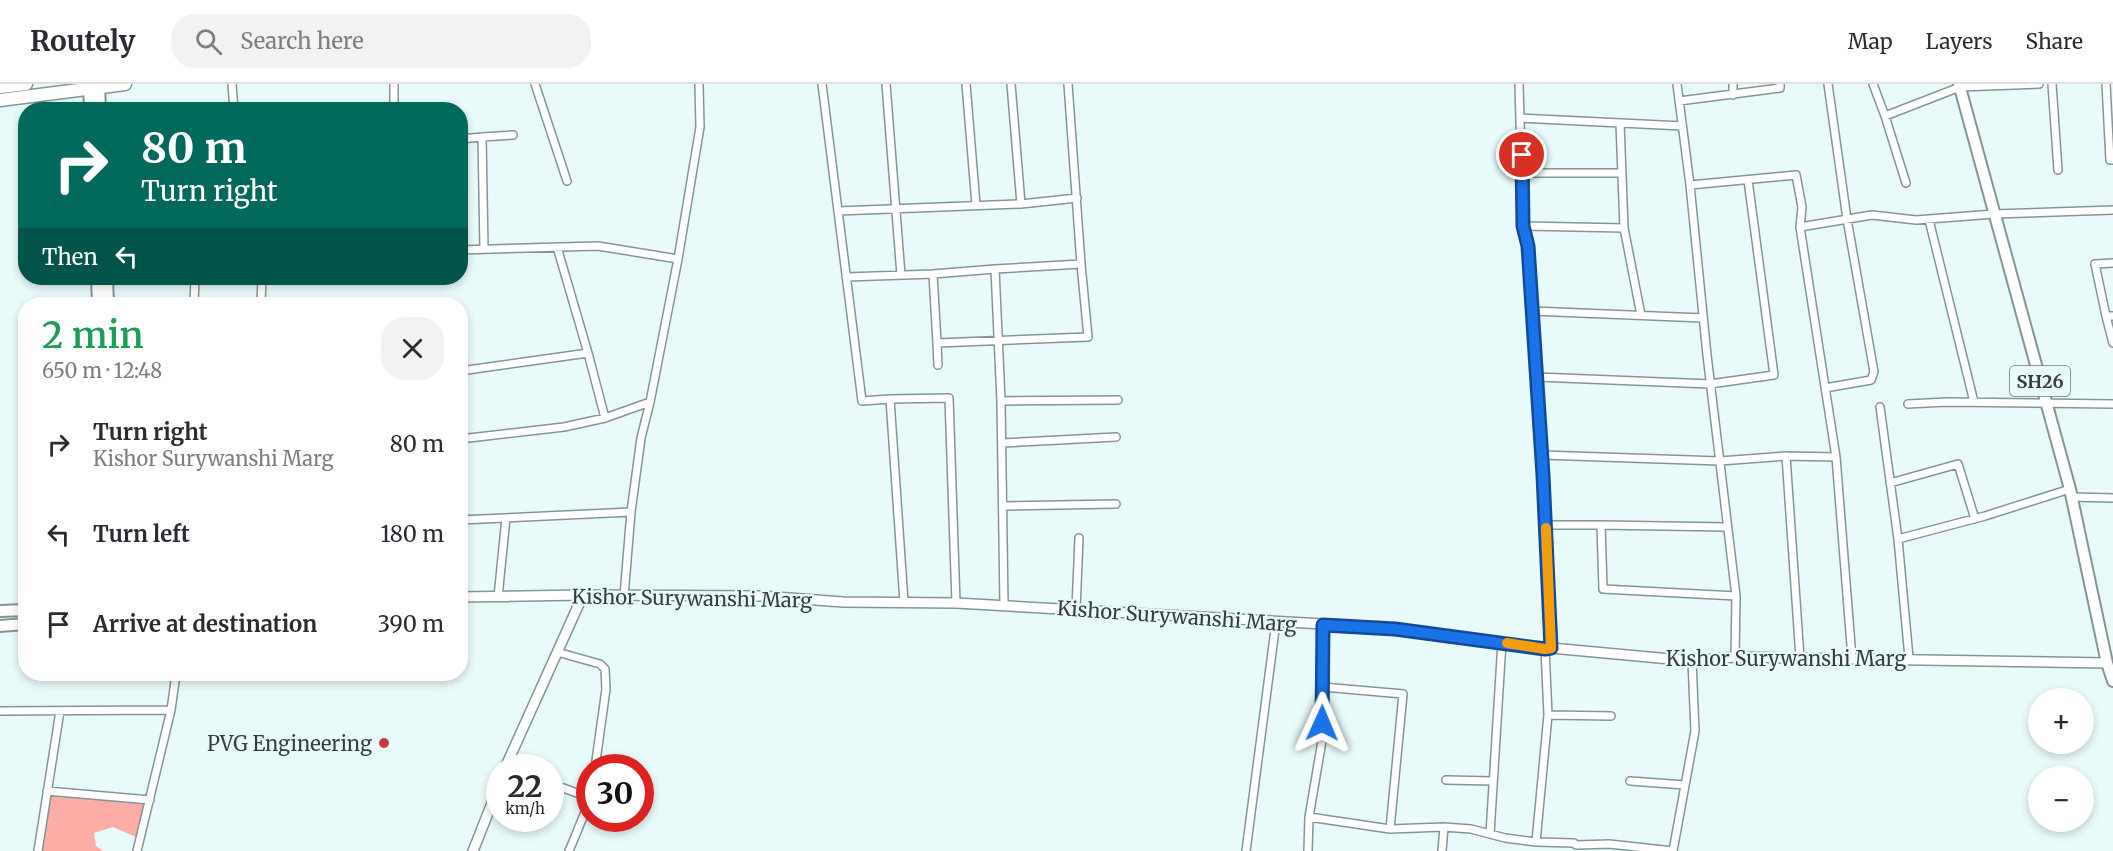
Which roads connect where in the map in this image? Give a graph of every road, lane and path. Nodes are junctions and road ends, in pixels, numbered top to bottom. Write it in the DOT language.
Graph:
graph roads {
  1 [pos="26,84"];
  2 [pos="123,84"];
  3 [pos="232,84"];
  4 [pos="394,84"];
  5 [pos="535,84"];
  6 [pos="699,84"];
  7 [pos="822,84"];
  8 [pos="886,84"];
  9 [pos="966,84"];
  10 [pos="1011,84"];
  11 [pos="1068,84"];
  12 [pos="1519,84"];
  13 [pos="1677,84"];
  14 [pos="1732,84"];
  15 [pos="1780,84"];
  16 [pos="1828,84"];
  17 [pos="1873,84"];
  18 [pos="2039,84"];
  19 [pos="2052,84"];
  20 [pos="2106,84"];
  21 [pos="1959,85"];
  22 [pos="1980,85"];
  23 [pos="94,86"];
  24 [pos="0,87"];
  25 [pos="1733,95"];
  26 [pos="0,100"];
  27 [pos="1679,101"];
  28 [pos="91,102"];
  29 [pos="98,102"];
  30 [pos="233,102"];
  31 [pos="394,102"];
  32 [pos="1885,116"];
  33 [pos="1521,118"];
  34 [pos="1620,123"];
  35 [pos="1682,126"];
  36 [pos="513,135"];
  37 [pos="482,137"];
  38 [pos="468,138"];
  39 [pos="2113,160"];
  40 [pos="2058,170"];
  41 [pos="1522,173"];
  42 [pos="1622,173"];
  43 [pos="567,180"];
  44 [pos="1748,180"];
  45 [pos="1906,183"];
  46 [pos="1690,185"];
  47 [pos="1077,198"];
  48 [pos="1021,204"];
  49 [pos="976,205"];
  50 [pos="896,208"];
  51 [pos="2113,210"];
  52 [pos="838,211"];
  53 [pos="1994,214"];
  54 [pos="1847,219"];
  55 [pos="1929,220"];
  56 [pos="1523,226"];
  57 [pos="1800,227"];
  58 [pos="1624,228"];
  59 [pos="557,247"];
  60 [pos="484,249"];
  61 [pos="468,250"];
  62 [pos="678,259"];
  63 [pos="2113,263"];
  64 [pos="1081,264"];
  65 [pos="995,269"];
  66 [pos="933,274"];
  67 [pos="901,276"];
  68 [pos="846,278"];
  69 [pos="1532,311"];
  70 [pos="1641,315"];
  71 [pos="2110,316"];
  72 [pos="1703,318"];
  73 [pos="1000,339"];
  74 [pos="936,343"];
  75 [pos="2113,343"];
  76 [pos="588,353"];
  77 [pos="938,365"];
  78 [pos="468,370"];
  79 [pos="1537,378"];
  80 [pos="1710,384"];
  81 [pos="1825,388"];
  82 [pos="890,399"];
  83 [pos="1118,400"];
  84 [pos="1002,401"];
  85 [pos="650,402"];
  86 [pos="1974,402"];
  87 [pos="1908,404"];
  88 [pos="2046,404"];
  89 [pos="2113,404"];
  90 [pos="1880,406"];
  91 [pos="605,418"];
  92 [pos="1116,437"];
  93 [pos="468,438"];
  94 [pos="1002,443"];
  95 [pos="1542,455"];
  96 [pos="1786,456"];
  97 [pos="1836,457"];
  98 [pos="1720,461"];
  99 [pos="1890,483"];
  100 [pos="2071,493"];
  101 [pos="2113,498"];
  102 [pos="1116,504"];
  103 [pos="1004,506"];
  104 [pos="631,512"];
  105 [pos="506,518"];
  106 [pos="1975,519"];
  107 [pos="468,520"];
  108 [pos="1545,525"];
  109 [pos="1601,525"];
  110 [pos="1727,527"];
  111 [pos="1079,538"];
  112 [pos="1898,538"];
  113 [pos="583,595"];
  114 [pos="624,596"];
  115 [pos="1736,596"];
  116 [pos="468,597"];
  117 [pos="498,597"];
  118 [pos="904,602"];
  119 [pos="956,603"];
  120 [pos="1004,606"];
  121 [pos="1076,609"];
  122 [pos="18,610"];
  123 [pos="0,611"];
  124 [pos="1276,622"];
  125 [pos="18,625"];
  126 [pos="1323,625"];
  127 [pos="0,626"];
  128 [pos="1502,642"];
  129 [pos="1548,648"];
  130 [pos="557,652"];
  131 [pos="1735,657"];
  132 [pos="1800,658"];
  133 [pos="1852,658"];
  134 [pos="1909,658"];
  135 [pos="1692,661"];
  136 [pos="2110,662"];
  137 [pos="175,681"];
  138 [pos="2113,681"];
  139 [pos="1323,687"];
  140 [pos="171,710"];
  141 [pos="0,711"];
  142 [pos="60,711"];
  143 [pos="1548,715"];
  144 [pos="1611,716"];
  145 [pos="513,754"];
  146 [pos="597,754"];
  147 [pos="1446,780"];
  148 [pos="1493,780"];
  149 [pos="1630,781"];
  150 [pos="1685,785"];
  151 [pos="47,791"];
  152 [pos="150,800"];
  153 [pos="1309,817"];
  154 [pos="486,818"];
  155 [pos="1444,828"];
  156 [pos="1390,829"];
  157 [pos="577,832"];
  158 [pos="1490,834"];
  159 [pos="1536,842"];
  160 [pos="1576,848"];
  161 [pos="1630,848"];
  162 [pos="38,851"];
  163 [pos="137,851"];
  164 [pos="473,851"];
  165 [pos="569,851"];
  166 [pos="1246,851"];
  167 [pos="1308,851"];
  168 [pos="1442,851"];
  1 -- 24 [label="highway"];
  2 -- 23 [label="highway"];
  3 -- 30 [label="street"];
  4 -- 31 [label="street"];
  5 -- 43 [label="street"];
  6 -- 62 [label="street"];
  7 -- 52 [label="street"];
  8 -- 50 [label="street"];
  9 -- 49 [label="street"];
  10 -- 48 [label="street"];
  11 -- 47 [label="street"];
  12 -- 33 [label="street"];
  13 -- 27 [label="street"];
  14 -- 25 [label="street"];
  15 -- 25 [label="street"];
  16 -- 54 [label="street"];
  17 -- 32 [label="street"];
  18 -- 22 [label="street"];
  19 -- 40 [label="street"];
  20 -- 39 [label="street"];
  21 -- 22 [label="street"];
  21 -- 32 [label="street"];
  21 -- 53 [label="main road, SH26"];
  23 -- 26 [label="highway"];
  23 -- 28 [label="main road"];
  23 -- 29 [label="main road"];
  25 -- 27 [label="street"];
  27 -- 35 [label="street"];
  32 -- 45 [label="street"];
  33 -- 34 [label="street"];
  33 -- 41 [label="street"];
  34 -- 35 [label="street"];
  34 -- 42 [label="street"];
  35 -- 46 [label="street"];
  36 -- 37 [label="street"];
  37 -- 38 [label="street"];
  37 -- 60 [label="street"];
  41 -- 42 [label="street"];
  41 -- 56 [label="street"];
  42 -- 58 [label="street"];
  44 -- 46 [label="street"];
  44 -- 57 [label="street"];
  44 -- 80 [label="street"];
  46 -- 72 [label="street"];
  47 -- 48 [label="street"];
  47 -- 64 [label="street"];
  48 -- 49 [label="street"];
  49 -- 50 [label="street"];
  50 -- 52 [label="street"];
  50 -- 67 [label="street"];
  51 -- 53 [label="street"];
  52 -- 68 [label="street"];
  53 -- 55 [label="street"];
  53 -- 88 [label="main road, SH26"];
  54 -- 55 [label="street"];
  54 -- 57 [label="street"];
  54 -- 81 [label="street"];
  55 -- 86 [label="street"];
  56 -- 58 [label="street"];
  56 -- 69 [label="street"];
  57 -- 81 [label="street"];
  58 -- 70 [label="street"];
  59 -- 60 [label="street"];
  59 -- 62 [label="street"];
  59 -- 76 [label="street"];
  60 -- 61 [label="street"];
  62 -- 85 [label="street"];
  63 -- 71 [label="street"];
  64 -- 65 [label="street"];
  64 -- 73 [label="street"];
  65 -- 66 [label="street"];
  65 -- 73 [label="street"];
  66 -- 67 [label="street"];
  66 -- 74 [label="street"];
  67 -- 68 [label="street"];
  68 -- 82 [label="street"];
  69 -- 70 [label="street"];
  69 -- 79 [label="street"];
  70 -- 72 [label="street"];
  71 -- 75 [label="street"];
  72 -- 80 [label="street"];
  73 -- 74 [label="street"];
  73 -- 84 [label="street"];
  74 -- 77 [label="street"];
  76 -- 78 [label="street"];
  76 -- 91 [label="street"];
  79 -- 80 [label="street"];
  79 -- 95 [label="street"];
  80 -- 98 [label="street"];
  81 -- 97 [label="street"];
  82 -- 118 [label="street"];
  82 -- 119 [label="street"];
  83 -- 84 [label="street"];
  84 -- 94 [label="street"];
  85 -- 91 [label="street"];
  85 -- 104 [label="street"];
  86 -- 87 [label="street"];
  86 -- 88 [label="street"];
  88 -- 89 [label="street"];
  88 -- 100 [label="main road, SH26"];
  90 -- 99 [label="street"];
  91 -- 93 [label="street"];
  92 -- 94 [label="street"];
  94 -- 103 [label="street"];
  95 -- 98 [label="street"];
  95 -- 108 [label="street"];
  96 -- 97 [label="street"];
  96 -- 98 [label="street"];
  96 -- 132 [label="street"];
  97 -- 133 [label="street"];
  98 -- 110 [label="street"];
  99 -- 106 [label="street"];
  99 -- 112 [label="street"];
  100 -- 101 [label="street"];
  100 -- 106 [label="street"];
  100 -- 136 [label="main road, SH26"];
  102 -- 103 [label="street"];
  103 -- 120 [label="street"];
  104 -- 105 [label="street"];
  104 -- 114 [label="street"];
  105 -- 107 [label="street"];
  105 -- 117 [label="street"];
  106 -- 112 [label="street"];
  108 -- 109 [label="street"];
  108 -- 129 [label="street"];
  109 -- 110 [label="street"];
  109 -- 115 [label="street"];
  110 -- 115 [label="street"];
  111 -- 121 [label="street"];
  112 -- 134 [label="street"];
  113 -- 114 [label="street, Kishor Surywanshi Marg"];
  113 -- 117 [label="street, Kishor Surywanshi Marg"];
  113 -- 130 [label="street"];
  114 -- 118 [label="street, Kishor Surywanshi Marg"];
  115 -- 131 [label="street"];
  116 -- 117 [label="street, Kishor Surywanshi Marg"];
  118 -- 119 [label="street, Kishor Surywanshi Marg"];
  119 -- 120 [label="street, Kishor Surywanshi Marg"];
  120 -- 121 [label="street, Kishor Surywanshi Marg"];
  121 -- 124 [label="street, Kishor Surywanshi Marg"];
  122 -- 123 [label="main road"];
  124 -- 126 [label="street, Kishor Surywanshi Marg"];
  124 -- 166 [label="street"];
  125 -- 127 [label="main road"];
  126 -- 128 [label="street, Kishor Surywanshi Marg"];
  126 -- 139 [label="street"];
  128 -- 129 [label="street, Kishor Surywanshi Marg"];
  128 -- 148 [label="street"];
  129 -- 135 [label="street, Kishor Surywanshi Marg"];
  129 -- 143 [label="street"];
  130 -- 145 [label="street"];
  130 -- 146 [label="street"];
  131 -- 132 [label="street, Kishor Surywanshi Marg"];
  131 -- 135 [label="street, Kishor Surywanshi Marg"];
  132 -- 133 [label="street, Kishor Surywanshi Marg"];
  133 -- 134 [label="street, Kishor Surywanshi Marg"];
  134 -- 136 [label="street, Kishor Surywanshi Marg"];
  135 -- 150 [label="street"];
  136 -- 138 [label="main road, SH26"];
  137 -- 140 [label="street"];
  139 -- 153 [label="street"];
  139 -- 156 [label="street"];
  140 -- 142 [label="street"];
  140 -- 152 [label="street"];
  141 -- 142 [label="street"];
  142 -- 151 [label="street"];
  143 -- 144 [label="street"];
  143 -- 159 [label="street"];
  147 -- 148 [label="street"];
  148 -- 158 [label="street"];
  149 -- 150 [label="street"];
  150 -- 161 [label="street"];
  151 -- 152 [label="street"];
  151 -- 162 [label="street"];
  152 -- 163 [label="street"];
  153 -- 156 [label="street"];
  153 -- 167 [label="street"];
  154 -- 164 [label="street"];
  155 -- 156 [label="street"];
  155 -- 158 [label="street"];
  155 -- 168 [label="street"];
  157 -- 165 [label="street"];
  158 -- 159 [label="street"];
  159 -- 160 [label="street"];
  160 -- 161 [label="street"];
}
